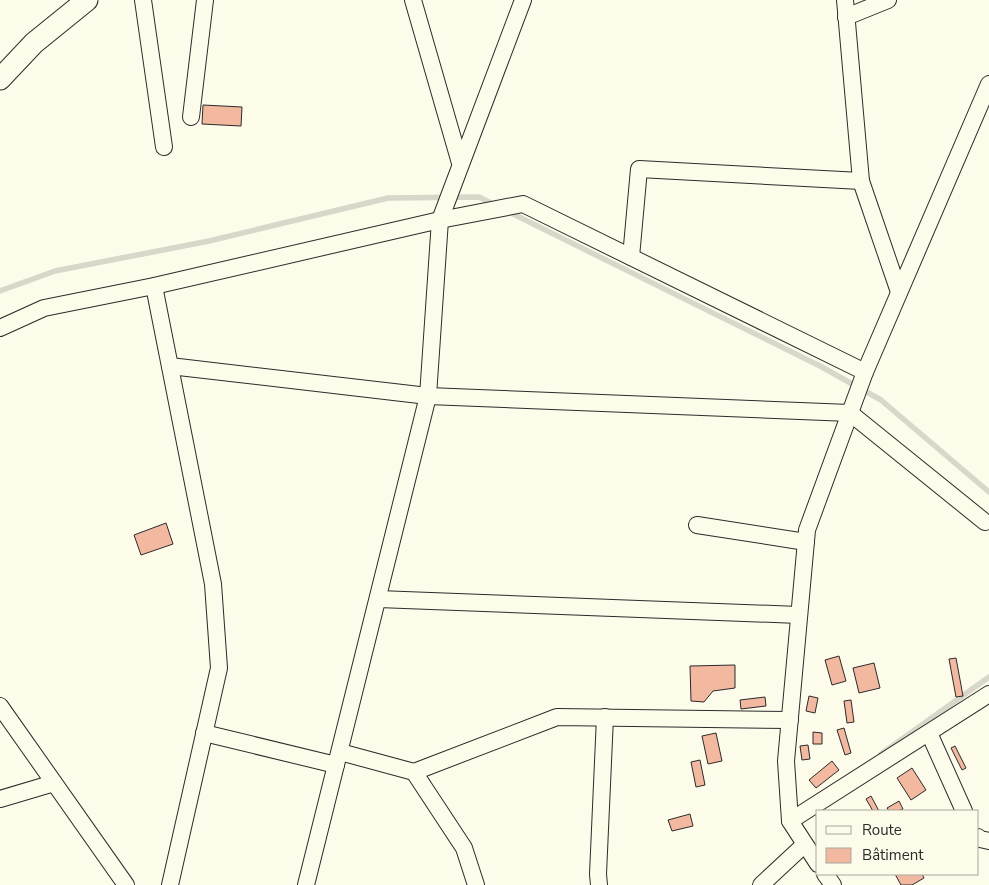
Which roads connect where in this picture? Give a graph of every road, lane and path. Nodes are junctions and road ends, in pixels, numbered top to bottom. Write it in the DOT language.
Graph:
graph roads {
  1 [pos="87,0"];
  2 [pos="143,0"];
  3 [pos="205,0"];
  4 [pos="412,0"];
  5 [pos="523,0"];
  6 [pos="845,0"];
  7 [pos="888,0"];
  8 [pos="846,17"];
  9 [pos="0,79"];
  10 [pos="989,84"];
  11 [pos="191,117"];
  12 [pos="164,147"];
  13 [pos="460,163"];
  14 [pos="861,181"];
  15 [pos="440,220"];
  16 [pos="631,257"];
  17 [pos="154,286"];
  18 [pos="899,292"];
  19 [pos="0,328"];
  20 [pos="170,366"];
  21 [pos="865,372"];
  22 [pos="428,396"];
  23 [pos="850,414"];
  24 [pos="985,522"];
  25 [pos="697,525"];
  26 [pos="806,542"];
  27 [pos="378,599"];
  28 [pos="799,615"];
  29 [pos="989,694"];
  30 [pos="0,706"];
  31 [pos="605,717"];
  32 [pos="790,720"];
  33 [pos="204,733"];
  34 [pos="928,733"];
  35 [pos="338,759"];
  36 [pos="414,772"];
  37 [pos="54,783"];
  38 [pos="0,800"];
  39 [pos="964,810"];
  40 [pos="790,821"];
  41 [pos="804,845"];
  42 [pos="816,861"];
  43 [pos="126,885"];
  44 [pos="170,885"];
  45 [pos="306,885"];
  46 [pos="476,885"];
  47 [pos="599,885"];
  48 [pos="761,885"];
  1 -- 9 [label="street"];
  2 -- 12 [label="street"];
  3 -- 11 [label="street"];
  4 -- 13 [label="street"];
  5 -- 13 [label="street"];
  6 -- 8 [label="street"];
  7 -- 8 [label="street"];
  8 -- 14 [label="street"];
  10 -- 18 [label="street"];
  13 -- 15 [label="street"];
  14 -- 16 [label="street"];
  14 -- 18 [label="street"];
  15 -- 16 [label="street"];
  15 -- 17 [label="street"];
  15 -- 22 [label="street"];
  16 -- 21 [label="street"];
  17 -- 19 [label="street"];
  17 -- 20 [label="street"];
  18 -- 21 [label="street"];
  20 -- 22 [label="street"];
  20 -- 33 [label="street"];
  21 -- 23 [label="street"];
  22 -- 23 [label="street"];
  22 -- 27 [label="street"];
  23 -- 24 [label="street"];
  23 -- 26 [label="street"];
  25 -- 26 [label="street"];
  26 -- 28 [label="street"];
  27 -- 28 [label="street"];
  27 -- 35 [label="street"];
  28 -- 32 [label="street"];
  29 -- 34 [label="street"];
  30 -- 37 [label="street"];
  31 -- 32 [label="street"];
  31 -- 36 [label="street"];
  31 -- 47 [label="street"];
  32 -- 40 [label="street"];
  33 -- 35 [label="street"];
  33 -- 44 [label="street"];
  34 -- 39 [label="street"];
  34 -- 40 [label="street"];
  35 -- 36 [label="street"];
  35 -- 45 [label="street"];
  36 -- 46 [label="street"];
  37 -- 38 [label="street"];
  37 -- 43 [label="street"];
  40 -- 41 [label="street"];
  41 -- 42 [label="street"];
  41 -- 48 [label="street"];
}
